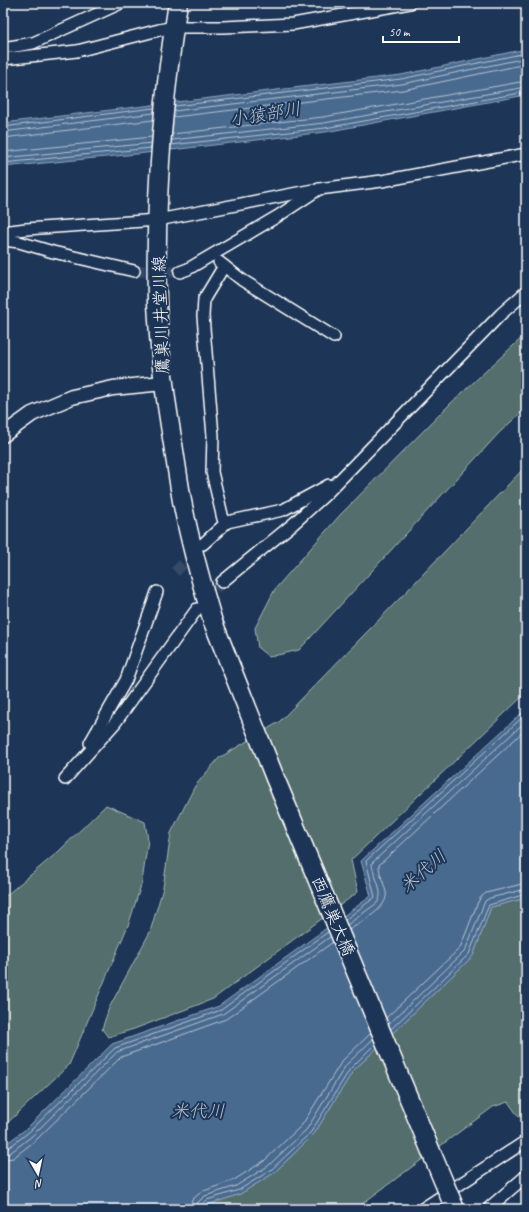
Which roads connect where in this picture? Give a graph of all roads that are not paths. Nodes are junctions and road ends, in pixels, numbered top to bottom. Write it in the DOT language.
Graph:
graph roads {
  1 [pos="121,3"];
  2 [pos="178,3"];
  3 [pos="410,3"];
  4 [pos="173,35"];
  5 [pos="3,47"];
  6 [pos="3,59"];
  7 [pos="526,154"];
  8 [pos="319,189"];
  9 [pos="158,212"];
  10 [pos="3,232"];
  11 [pos="3,240"];
  12 [pos="211,256"];
  13 [pos="224,266"];
  14 [pos="134,271"];
  15 [pos="180,272"];
  16 [pos="526,292"];
  17 [pos="334,338"];
  18 [pos="163,383"];
  19 [pos="3,434"];
  20 [pos="359,459"];
  21 [pos="227,522"];
  22 [pos="204,544"];
  23 [pos="222,582"];
  24 [pos="157,592"];
  25 [pos="197,609"];
  26 [pos="213,622"];
  27 [pos="526,1141"];
  28 [pos="526,1176"];
  29 [pos="490,1207"];
  30 [pos="422,1209"];
  31 [pos="455,1209"];
  1 -- 5 [label="street"];
  2 -- 4 [label="main road, 鷹巣川井堂川線"];
  3 -- 4 [label="street"];
  4 -- 6 [label="street"];
  4 -- 9 [label="main road, 鷹巣川井堂川線"];
  7 -- 8 [label="street"];
  8 -- 9 [label="street"];
  8 -- 12 [label="street"];
  9 -- 10 [label="street"];
  9 -- 18 [label="main road, 鷹巣川井堂川線"];
  11 -- 14 [label="street"];
  12 -- 13 [label="street"];
  12 -- 15 [label="street"];
  13 -- 17 [label="street"];
  13 -- 21 [label="street"];
  16 -- 20 [label="street"];
  18 -- 19 [label="street"];
  18 -- 26 [label="main road, 鷹巣川井堂川線"];
  20 -- 21 [label="street"];
  20 -- 23 [label="street"];
  21 -- 22 [label="street"];
  24 -- 25 [label="street"];
  26 -- 31 [label="main road, 西鷹巣大橋, bridge"];
  27 -- 30 [label="street"];
  28 -- 29 [label="street"];
}
